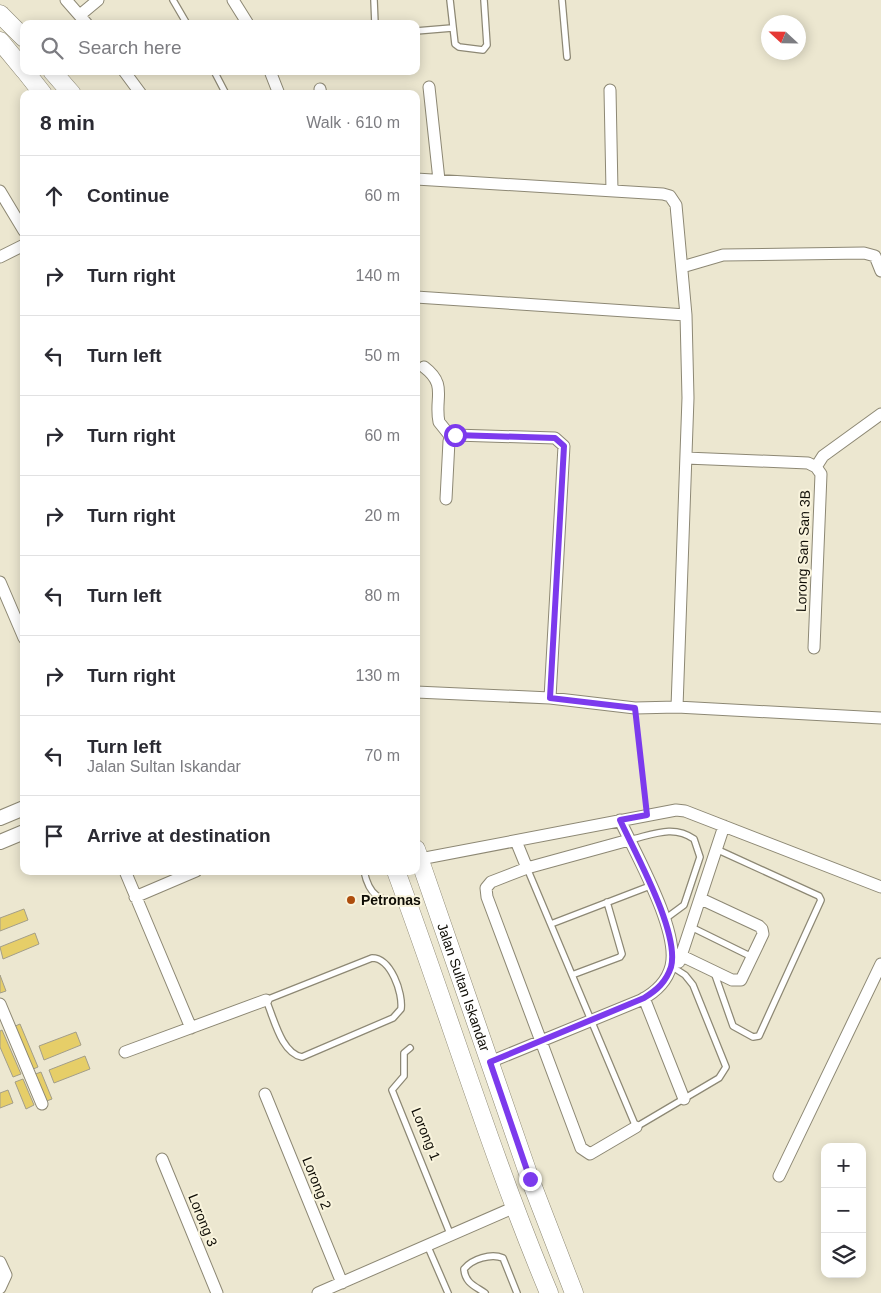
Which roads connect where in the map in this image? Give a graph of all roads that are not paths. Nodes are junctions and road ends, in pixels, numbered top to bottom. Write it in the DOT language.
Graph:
graph roads {
  1 [pos="66,0"];
  2 [pos="98,0"];
  3 [pos="173,0"];
  4 [pos="233,0"];
  5 [pos="374,0"];
  6 [pos="450,0"];
  7 [pos="484,0"];
  8 [pos="562,0"];
  9 [pos="0,14"];
  10 [pos="84,20"];
  11 [pos="185,20"];
  12 [pos="246,20"];
  13 [pos="375,20"];
  14 [pos="452,28"];
  15 [pos="420,31"];
  16 [pos="20,34"];
  17 [pos="0,41"];
  18 [pos="567,57"];
  19 [pos="20,66"];
  20 [pos="27,75"];
  21 [pos="55,75"];
  22 [pos="127,75"];
  23 [pos="216,75"];
  24 [pos="272,75"];
  25 [pos="429,88"];
  26 [pos="40,90"];
  27 [pos="69,90"];
  28 [pos="138,90"];
  29 [pos="224,90"];
  30 [pos="277,90"];
  31 [pos="610,90"];
  32 [pos="420,179"];
  33 [pos="439,180"];
  34 [pos="612,191"];
  35 [pos="0,192"];
  36 [pos="20,224"];
  37 [pos="20,247"];
  38 [pos="0,257"];
  39 [pos="682,267"];
  40 [pos="881,271"];
  41 [pos="420,297"];
  42 [pos="686,315"];
  43 [pos="424,366"];
  44 [pos="881,414"];
  45 [pos="451,436"];
  46 [pos="686,458"];
  47 [pos="816,467"];
  48 [pos="446,499"];
  49 [pos="0,582"];
  50 [pos="20,629"];
  51 [pos="814,648"];
  52 [pos="420,692"];
  53 [pos="550,698"];
  54 [pos="677,707"];
  55 [pos="881,718"];
  56 [pos="20,810"];
  57 [pos="0,818"];
  58 [pos="620,820"];
  59 [pos="724,826"];
  60 [pos="20,834"];
  61 [pos="629,840"];
  62 [pos="516,841"];
  63 [pos="0,842"];
  64 [pos="716,849"];
  65 [pos="420,854"];
  66 [pos="420,860"];
  67 [pos="527,868"];
  68 [pos="127,875"];
  69 [pos="187,875"];
  70 [pos="366,875"];
  71 [pos="397,875"];
  72 [pos="650,886"];
  73 [pos="881,887"];
  74 [pos="135,897"];
  75 [pos="406,898"];
  76 [pos="700,899"];
  77 [pos="607,902"];
  78 [pos="665,919"];
  79 [pos="551,924"];
  80 [pos="691,928"];
  81 [pos="682,956"];
  82 [pos="752,957"];
  83 [pos="881,964"];
  84 [pos="671,966"];
  85 [pos="713,970"];
  86 [pos="572,975"];
  87 [pos="644,998"];
  88 [pos="266,1000"];
  89 [pos="1,1010"];
  90 [pos="591,1020"];
  91 [pos="191,1028"];
  92 [pos="542,1041"];
  93 [pos="410,1048"];
  94 [pos="125,1052"];
  95 [pos="490,1062"];
  96 [pos="265,1094"];
  97 [pos="684,1099"];
  98 [pos="42,1104"];
  99 [pos="636,1127"];
  100 [pos="162,1159"];
  101 [pos="779,1176"];
  102 [pos="515,1207"];
  103 [pos="452,1236"];
  104 [pos="428,1247"];
  105 [pos="0,1262"];
  106 [pos="342,1283"];
  107 [pos="0,1288"];
  108 [pos="217,1293"];
  109 [pos="318,1293"];
  110 [pos="448,1293"];
  111 [pos="485,1293"];
  112 [pos="517,1293"];
  113 [pos="549,1293"];
  114 [pos="574,1293"];
  1 -- 10 [label="street"];
  2 -- 10 [label="street"];
  3 -- 11 [label="lane"];
  4 -- 12 [label="street"];
  5 -- 13 [label="lane"];
  6 -- 14 [label="lane"];
  7 -- 14 [label="lane"];
  8 -- 18 [label="lane"];
  9 -- 16 [label="main road"];
  14 -- 15 [label="lane"];
  17 -- 19 [label="main road"];
  20 -- 26 [label="main road"];
  21 -- 27 [label="main road"];
  22 -- 28 [label="street"];
  23 -- 29 [label="lane"];
  24 -- 30 [label="street"];
  25 -- 33 [label="street"];
  31 -- 34 [label="street"];
  32 -- 33 [label="street"];
  33 -- 34 [label="street"];
  34 -- 39 [label="street"];
  35 -- 36 [label="street"];
  37 -- 38 [label="street"];
  39 -- 40 [label="street"];
  39 -- 42 [label="street"];
  41 -- 42 [label="street"];
  42 -- 46 [label="street"];
  43 -- 45 [label="street"];
  44 -- 47 [label="street"];
  45 -- 48 [label="street"];
  45 -- 53 [label="street"];
  46 -- 47 [label="street"];
  46 -- 54 [label="street"];
  47 -- 51 [label="street, Lorong San San 3B"];
  49 -- 50 [label="street"];
  52 -- 53 [label="street"];
  53 -- 54 [label="street"];
  54 -- 55 [label="street"];
  56 -- 57 [label="street"];
  58 -- 59 [label="street"];
  58 -- 61 [label="street"];
  58 -- 62 [label="street"];
  59 -- 64 [label="street"];
  59 -- 73 [label="street"];
  60 -- 63 [label="street"];
  61 -- 67 [label="street"];
  61 -- 72 [label="street"];
  61 -- 78 [label="lane"];
  62 -- 65 [label="street"];
  62 -- 67 [label="street"];
  64 -- 76 [label="street"];
  64 -- 85 [label="lane"];
  66 -- 95 [label="main road, Jalan Sultan Iskandar"];
  67 -- 79 [label="lane"];
  67 -- 92 [label="street"];
  68 -- 74 [label="street"];
  69 -- 74 [label="street"];
  70 -- 75 [label="lane"];
  71 -- 75 [label="main road, Jalan Sultan Iskandar"];
  72 -- 77 [label="lane"];
  72 -- 78 [label="street"];
  74 -- 91 [label="street"];
  75 -- 102 [label="main road, Jalan Sultan Iskandar"];
  76 -- 80 [label="street"];
  76 -- 82 [label="street"];
  77 -- 79 [label="lane"];
  77 -- 86 [label="lane"];
  78 -- 84 [label="street"];
  79 -- 86 [label="lane"];
  80 -- 81 [label="street"];
  80 -- 82 [label="lane"];
  81 -- 84 [label="street"];
  81 -- 85 [label="street"];
  82 -- 85 [label="street"];
  83 -- 101 [label="street"];
  84 -- 87 [label="street"];
  84 -- 97 [label="lane"];
  86 -- 90 [label="lane"];
  87 -- 90 [label="street"];
  87 -- 97 [label="street"];
  88 -- 88 [label="lane"];
  88 -- 91 [label="street"];
  89 -- 98 [label="street"];
  90 -- 92 [label="street"];
  90 -- 99 [label="lane"];
  91 -- 94 [label="street"];
  92 -- 95 [label="street"];
  92 -- 99 [label="street"];
  93 -- 103 [label="lane, Lorong 1"];
  95 -- 114 [label="main road, Jalan Sultan Iskandar"];
  96 -- 106 [label="street, Lorong 2"];
  97 -- 99 [label="lane"];
  100 -- 108 [label="street, Lorong 3"];
  102 -- 103 [label="street"];
  102 -- 113 [label="main road, Jalan Sultan Iskandar"];
  103 -- 104 [label="street"];
  104 -- 106 [label="street"];
  104 -- 110 [label="lane"];
  105 -- 107 [label="street"];
  106 -- 109 [label="street"];
  111 -- 112 [label="lane"];
}
